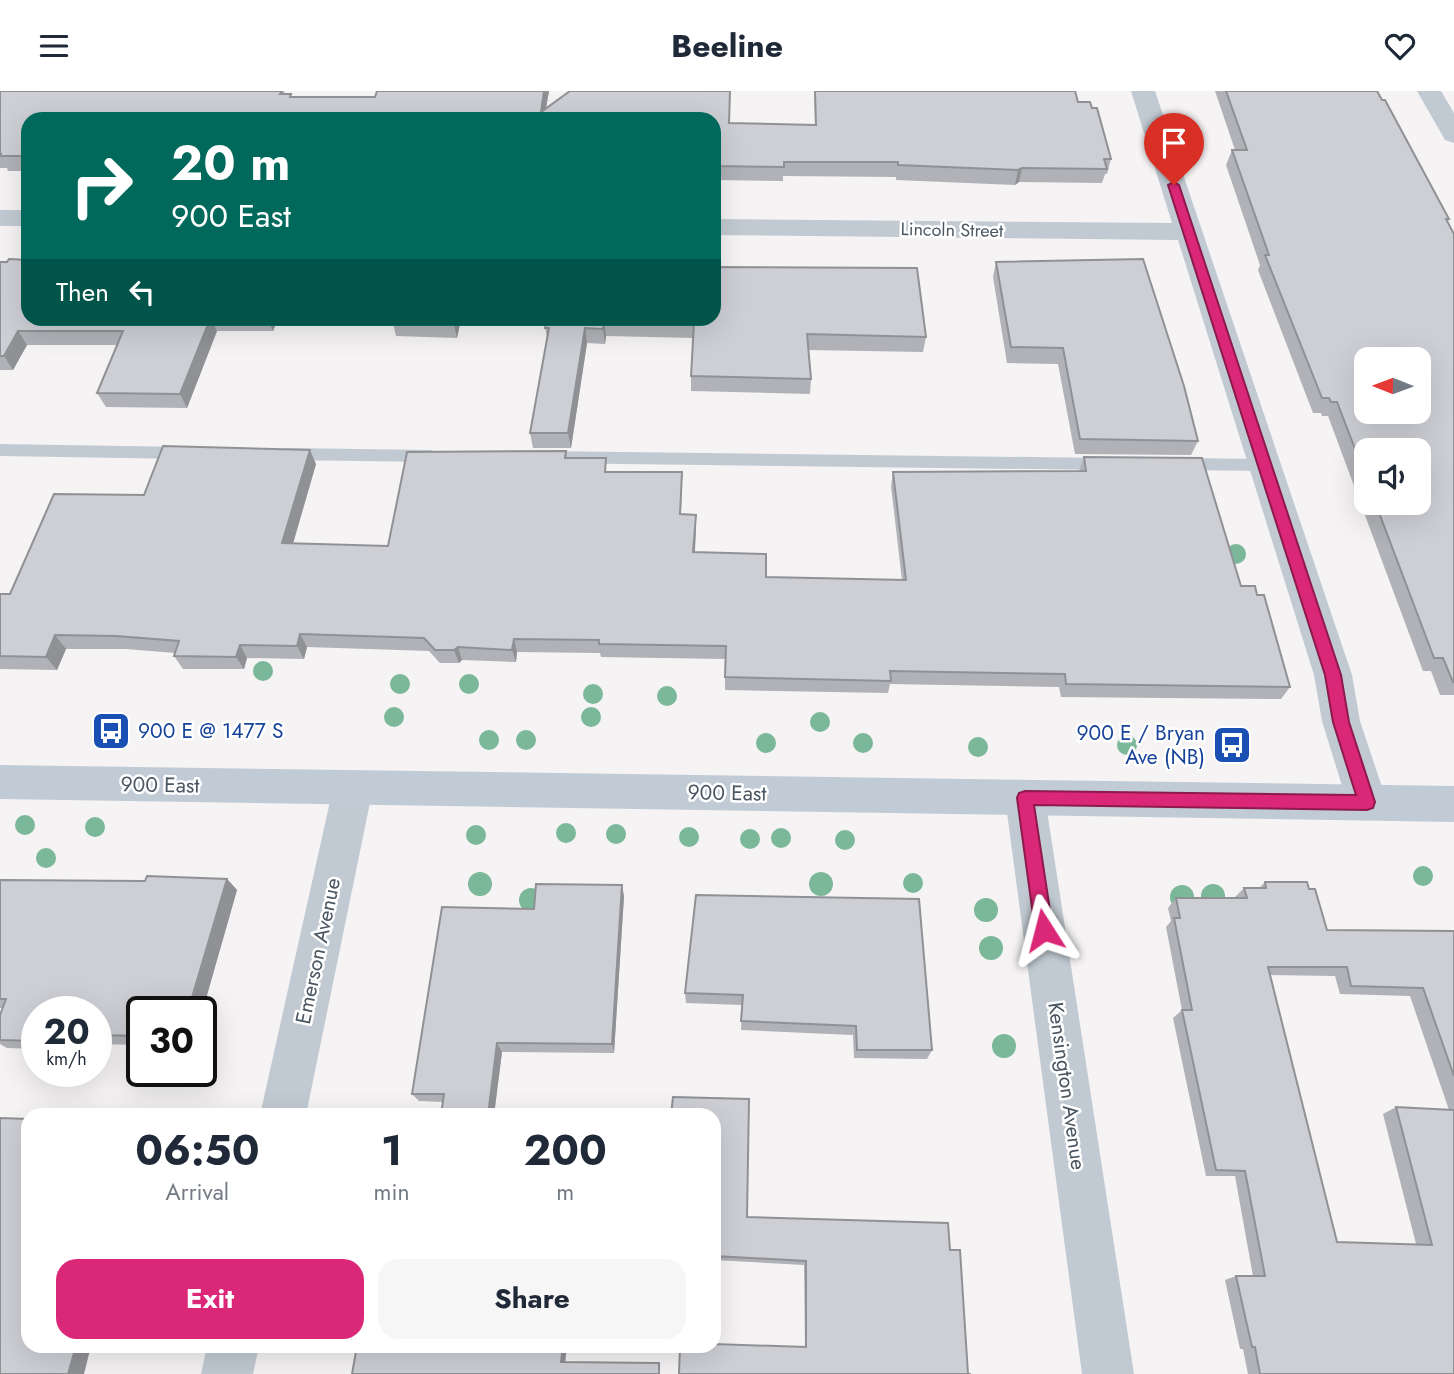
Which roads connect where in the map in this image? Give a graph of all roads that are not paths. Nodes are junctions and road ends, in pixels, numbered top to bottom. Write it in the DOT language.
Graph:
graph roads {
  1 [pos="1143,91"];
  2 [pos="1429,91"];
  3 [pos="1454,135"];
  4 [pos="0,218"];
  5 [pos="21,218"];
  6 [pos="721,227"];
  7 [pos="1189,232"];
  8 [pos="0,450"];
  9 [pos="209,453"];
  10 [pos="265,454"];
  11 [pos="446,456"];
  12 [pos="530,457"];
  13 [pos="1130,464"];
  14 [pos="1158,464"];
  15 [pos="1265,465"];
  16 [pos="0,782"];
  17 [pos="353,787"];
  18 [pos="1025,798"];
  19 [pos="1367,802"];
  20 [pos="1454,804"];
  21 [pos="284,1108"];
  22 [pos="232,1353"];
  23 [pos="227,1374"];
  24 [pos="1108,1374"];
  1 -- 7 [label="street"];
  2 -- 3 [label="street"];
  4 -- 5 [label="street"];
  6 -- 7 [label="street, Lincoln Street"];
  7 -- 15 [label="street"];
  8 -- 9 [label="lane"];
  10 -- 11 [label="lane"];
  12 -- 13 [label="lane"];
  14 -- 15 [label="lane"];
  15 -- 19 [label="street"];
  16 -- 17 [label="street, 900 East"];
  17 -- 18 [label="street, 900 East"];
  17 -- 21 [label="street, Emerson Avenue"];
  18 -- 19 [label="street, 900 East"];
  18 -- 24 [label="street, Kensington Avenue"];
  19 -- 20 [label="street, 900 East"];
  22 -- 23 [label="street"];
}
